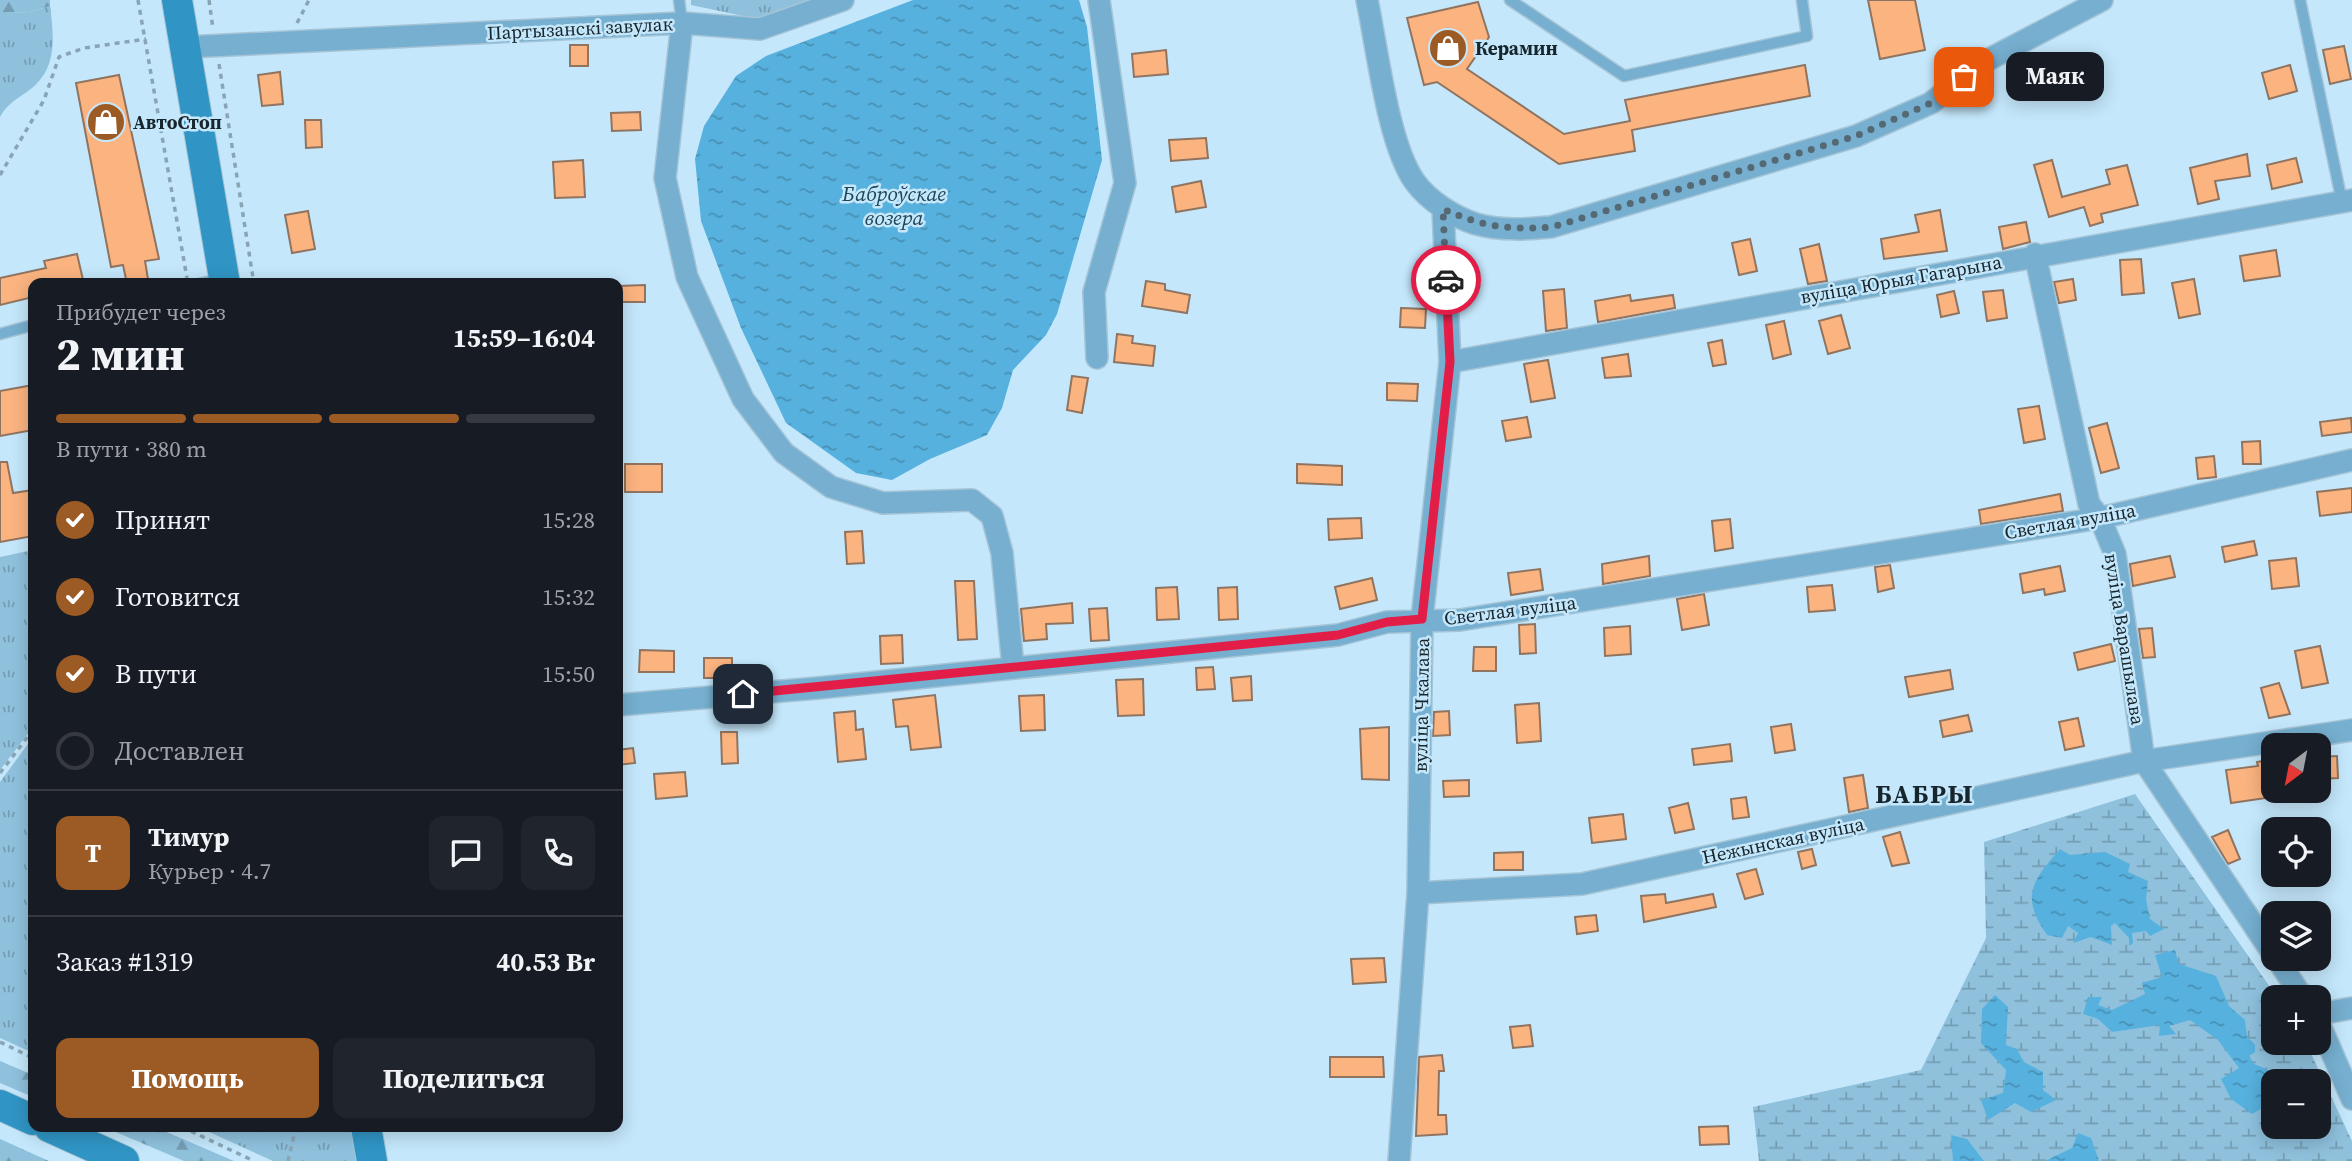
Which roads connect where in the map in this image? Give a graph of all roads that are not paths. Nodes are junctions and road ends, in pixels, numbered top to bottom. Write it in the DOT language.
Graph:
graph roads {
  1 [pos="177,0"];
  2 [pos="679,0"];
  3 [pos="842,0"];
  4 [pos="1100,0"];
  5 [pos="1367,0"];
  6 [pos="1510,0"];
  7 [pos="1802,0"];
  8 [pos="2102,0"];
  9 [pos="2300,0"];
  10 [pos="682,23"];
  11 [pos="186,47"];
  12 [pos="2347,201"];
  13 [pos="1443,209"];
  14 [pos="2035,254"];
  15 [pos="215,278"];
  16 [pos="28,326"];
  17 [pos="0,334"];
  18 [pos="1097,358"];
  19 [pos="1450,362"];
  20 [pos="2352,460"];
  21 [pos="2100,518"];
  22 [pos="1422,619"];
  23 [pos="1013,667"];
  24 [pos="623,705"];
  25 [pos="2352,730"];
  26 [pos="2144,761"];
  27 [pos="1418,892"];
  28 [pos="2261,936"];
  29 [pos="2352,1008"];
  30 [pos="2331,1012"];
  31 [pos="2331,1051"];
  32 [pos="2352,1100"];
  33 [pos="0,1105"];
  34 [pos="28,1118"];
  35 [pos="60,1132"];
  36 [pos="367,1132"];
  37 [pos="124,1161"];
  38 [pos="372,1161"];
  39 [pos="1399,1161"];
  1 -- 11 [label="main road"];
  2 -- 10 [label="lane"];
  3 -- 10 [label="street"];
  4 -- 18 [label="street"];
  5 -- 13 [label="street"];
  6 -- 7 [label="lane"];
  8 -- 13 [label="street"];
  9 -- 12 [label="lane"];
  10 -- 11 [label="street, Партызанскі завулак"];
  10 -- 23 [label="street, Партызанскі завулак"];
  11 -- 15 [label="main road"];
  12 -- 14 [label="street, вуліца Юрыя Гагарына"];
  13 -- 19 [label="street, вуліца Чкалава"];
  14 -- 19 [label="street, вуліца Юрыя Гагарына"];
  14 -- 21 [label="street, вуліца Варашылава"];
  16 -- 17 [label="lane"];
  19 -- 22 [label="street, вуліца Чкалава"];
  20 -- 21 [label="street, Светлая вуліца"];
  21 -- 22 [label="street, Светлая вуліца"];
  21 -- 26 [label="street, вуліца Варашылава"];
  22 -- 23 [label="street, Светлая вуліца"];
  22 -- 27 [label="street, вуліца Чкалава"];
  23 -- 24 [label="street, Светлая вуліца"];
  25 -- 26 [label="street, Нежынская вуліца"];
  26 -- 27 [label="street, Нежынская вуліца"];
  26 -- 28 [label="street, вуліца Варашылава"];
  27 -- 39 [label="street, вуліца Чкалава"];
  29 -- 30 [label="street"];
  31 -- 32 [label="street"];
  33 -- 34 [label="main road"];
  35 -- 37 [label="main road"];
  36 -- 38 [label="main road"];
}
